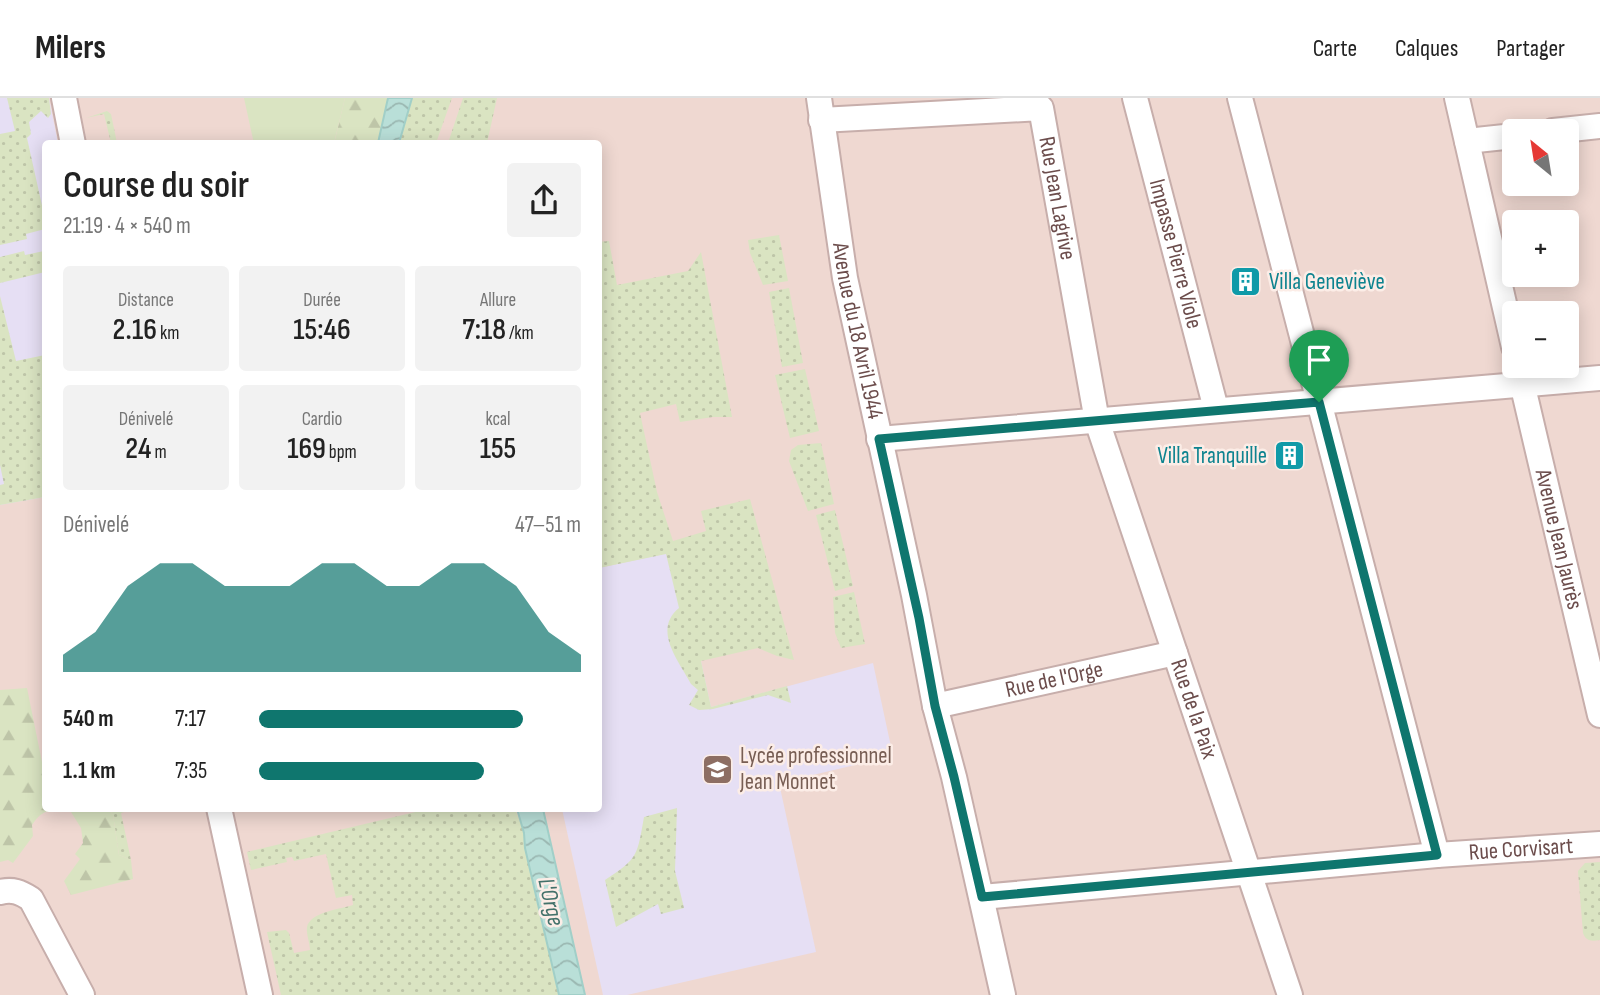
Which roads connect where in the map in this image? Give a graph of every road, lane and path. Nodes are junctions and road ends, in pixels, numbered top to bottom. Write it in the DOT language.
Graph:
graph roads {
  1 [pos="64,98"];
  2 [pos="1135,98"];
  3 [pos="1240,98"];
  4 [pos="1457,98"];
  5 [pos="820,109"];
  6 [pos="1600,126"];
  7 [pos="1579,128"];
  8 [pos="1502,137"];
  9 [pos="72,140"];
  10 [pos="1467,141"];
  11 [pos="1504,301"];
  12 [pos="1579,377"];
  13 [pos="1505,378"];
  14 [pos="1520,378"];
  15 [pos="1600,378"];
  16 [pos="1319,402"];
  17 [pos="1216,409"];
  18 [pos="1097,421"];
  19 [pos="879,439"];
  20 [pos="1175,653"];
  21 [pos="935,706"];
  22 [pos="1600,715"];
  23 [pos="220,812"];
  24 [pos="1600,844"];
  25 [pos="1437,855"];
  26 [pos="1249,872"];
  27 [pos="0,892"];
  28 [pos="982,897"];
  29 [pos="82,995"];
  30 [pos="260,995"];
  31 [pos="1003,995"];
  32 [pos="1290,995"];
  1 -- 9 [label="street"];
  2 -- 17 [label="street, Impasse Pierre Viole"];
  3 -- 16 [label="street"];
  4 -- 10 [label="street"];
  5 -- 18 [label="street, Rue Jean Lagrive"];
  5 -- 19 [label="street, Avenue du 18 Avril 1944"];
  6 -- 7 [label="street"];
  8 -- 10 [label="street"];
  10 -- 11 [label="street"];
  12 -- 15 [label="street"];
  13 -- 16 [label="street"];
  14 -- 22 [label="street, Avenue Jean Jaurès"];
  16 -- 17 [label="street"];
  16 -- 25 [label="street"];
  17 -- 18 [label="street"];
  18 -- 19 [label="street"];
  18 -- 20 [label="street, Rue de la Paix"];
  19 -- 21 [label="street, Avenue du 18 Avril 1944"];
  20 -- 21 [label="street, Rue de l'Orge"];
  20 -- 26 [label="street, Rue de la Paix"];
  21 -- 28 [label="street, Avenue du 18 Avril 1944"];
  23 -- 30 [label="street"];
  24 -- 25 [label="street, Rue Corvisart"];
  25 -- 26 [label="street, Rue Corvisart"];
  26 -- 28 [label="street, Rue Corvisart"];
  26 -- 32 [label="street, Rue de la Paix"];
  27 -- 29 [label="street"];
  28 -- 31 [label="street, Avenue du 18 Avril 1944"];
}
